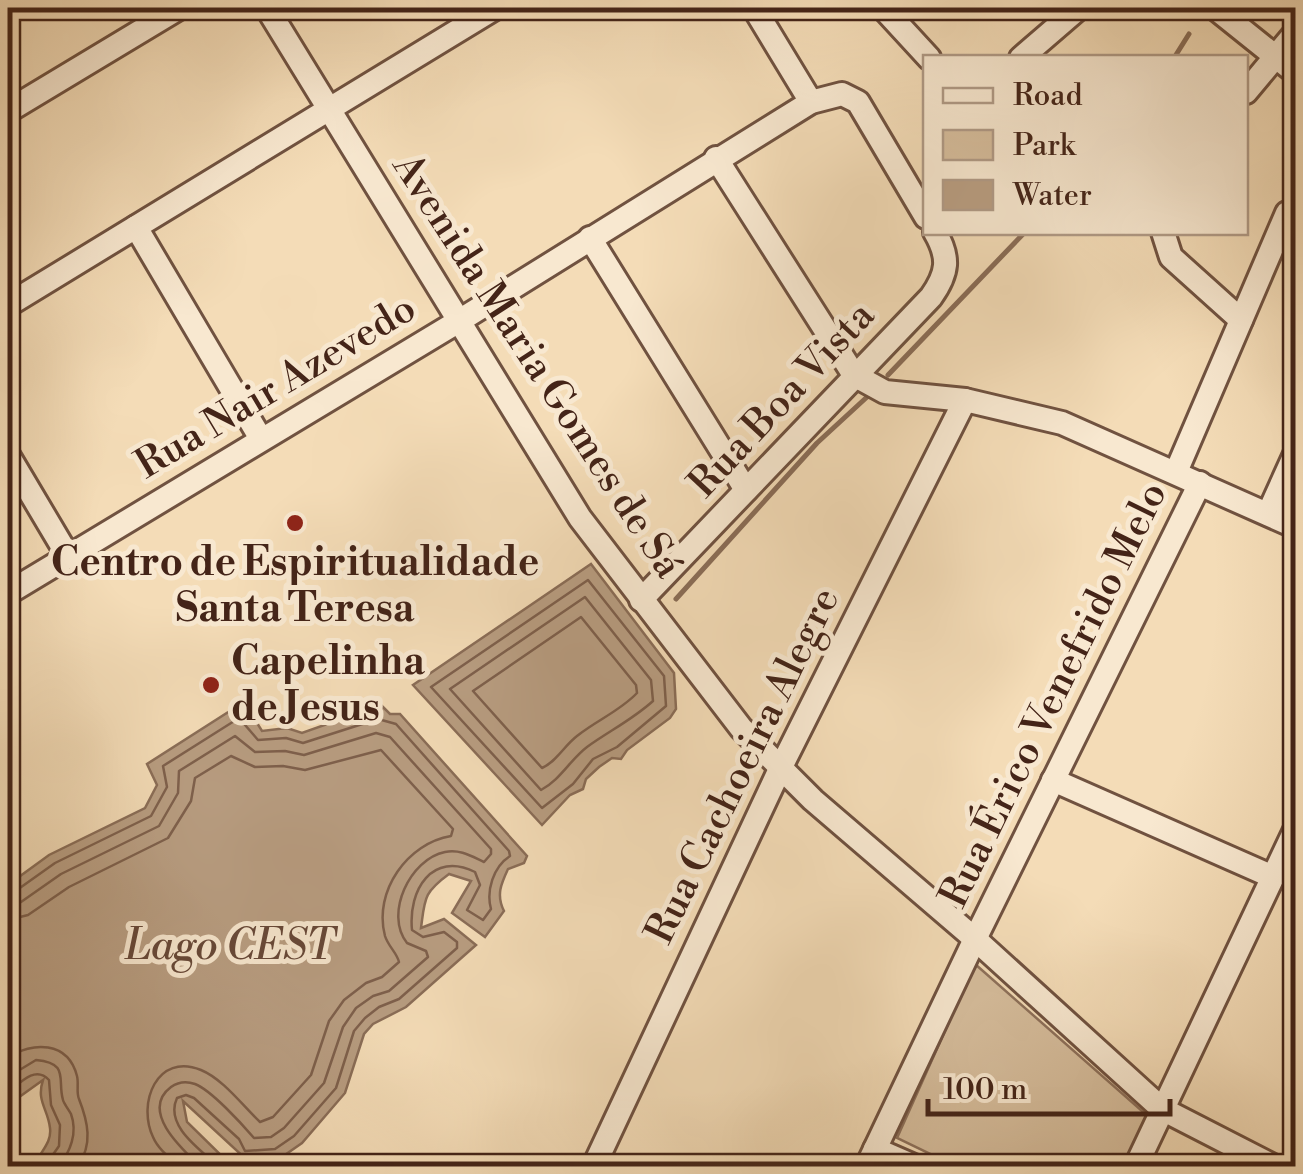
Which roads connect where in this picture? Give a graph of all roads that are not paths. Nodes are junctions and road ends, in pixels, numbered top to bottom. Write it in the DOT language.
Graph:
graph roads {
  1 [pos="179,8"];
  2 [pos="267,8"];
  3 [pos="495,8"];
  4 [pos="754,8"];
  5 [pos="1079,8"];
  6 [pos="1215,8"];
  7 [pos="884,10"];
  8 [pos="1296,32"];
  9 [pos="926,55"];
  10 [pos="1025,55"];
  11 [pos="1275,57"];
  12 [pos="1296,73"];
  13 [pos="1248,90"];
  14 [pos="810,102"];
  15 [pos="329,108"];
  16 [pos="8,110"];
  17 [pos="716,158"];
  18 [pos="923,212"];
  19 [pos="1287,213"];
  20 [pos="136,227"];
  21 [pos="936,235"];
  22 [pos="1164,235"];
  23 [pos="590,238"];
  24 [pos="8,305"];
  25 [pos="1241,320"];
  26 [pos="458,321"];
  27 [pos="854,375"];
  28 [pos="965,400"];
  29 [pos="260,439"];
  30 [pos="1296,452"];
  31 [pos="8,455"];
  32 [pos="1176,472"];
  33 [pos="1200,483"];
  34 [pos="746,490"];
  35 [pos="1268,514"];
  36 [pos="1296,526"];
  37 [pos="68,556"];
  38 [pos="8,593"];
  39 [pos="641,600"];
  40 [pos="780,769"];
  41 [pos="1053,780"];
  42 [pos="1296,828"];
  43 [pos="1274,876"];
  44 [pos="975,939"];
  45 [pos="1162,1109"];
  46 [pos="871,1158"];
  47 [pos="594,1166"];
  48 [pos="914,1166"];
  49 [pos="1136,1166"];
  50 [pos="1273,1166"];
  1 -- 16 [label="street"];
  2 -- 15 [label="street, Avenida Maria Gomes de Sá"];
  3 -- 15 [label="street"];
  4 -- 14 [label="street"];
  5 -- 10 [label="street"];
  6 -- 11 [label="street"];
  7 -- 9 [label="street"];
  8 -- 11 [label="street"];
  11 -- 12 [label="street"];
  11 -- 13 [label="street"];
  14 -- 17 [label="street, Rua Nair Azevedo"];
  14 -- 18 [label="street, Rua Nair Azevedo"];
  15 -- 20 [label="street"];
  15 -- 26 [label="street, Avenida Maria Gomes de Sá"];
  17 -- 23 [label="street, Rua Nair Azevedo"];
  17 -- 27 [label="street"];
  19 -- 25 [label="street"];
  20 -- 24 [label="street"];
  20 -- 29 [label="street"];
  21 -- 27 [label="street, Rua Boa Vista"];
  22 -- 25 [label="street"];
  23 -- 26 [label="street, Rua Nair Azevedo"];
  23 -- 34 [label="street"];
  25 -- 32 [label="street"];
  26 -- 29 [label="street, Rua Nair Azevedo"];
  26 -- 39 [label="street, Avenida Maria Gomes de Sá"];
  27 -- 28 [label="street"];
  27 -- 34 [label="street, Rua Boa Vista"];
  28 -- 32 [label="street"];
  28 -- 40 [label="street, Rua Cachoeira Alegre"];
  29 -- 37 [label="street, Rua Nair Azevedo"];
  30 -- 35 [label="street"];
  31 -- 37 [label="street"];
  32 -- 33 [label="street"];
  33 -- 35 [label="street"];
  33 -- 41 [label="street, Rua Érico Venefrido Melo"];
  34 -- 39 [label="street, Rua Boa Vista"];
  35 -- 36 [label="street"];
  37 -- 38 [label="street, Rua Nair Azevedo"];
  39 -- 40 [label="street, Avenida Maria Gomes de Sá"];
  40 -- 44 [label="street, Avenida Maria Gomes de Sá"];
  40 -- 47 [label="street, Rua Cachoeira Alegre"];
  41 -- 43 [label="street"];
  41 -- 44 [label="street, Rua Érico Venefrido Melo"];
  42 -- 43 [label="street"];
  43 -- 45 [label="street"];
  44 -- 45 [label="street, Avenida Maria Gomes de Sá"];
  44 -- 46 [label="street, Rua Érico Venefrido Melo"];
  45 -- 49 [label="street"];
  45 -- 50 [label="street, Avenida Maria Gomes de Sá"];
  46 -- 48 [label="street"];
}
